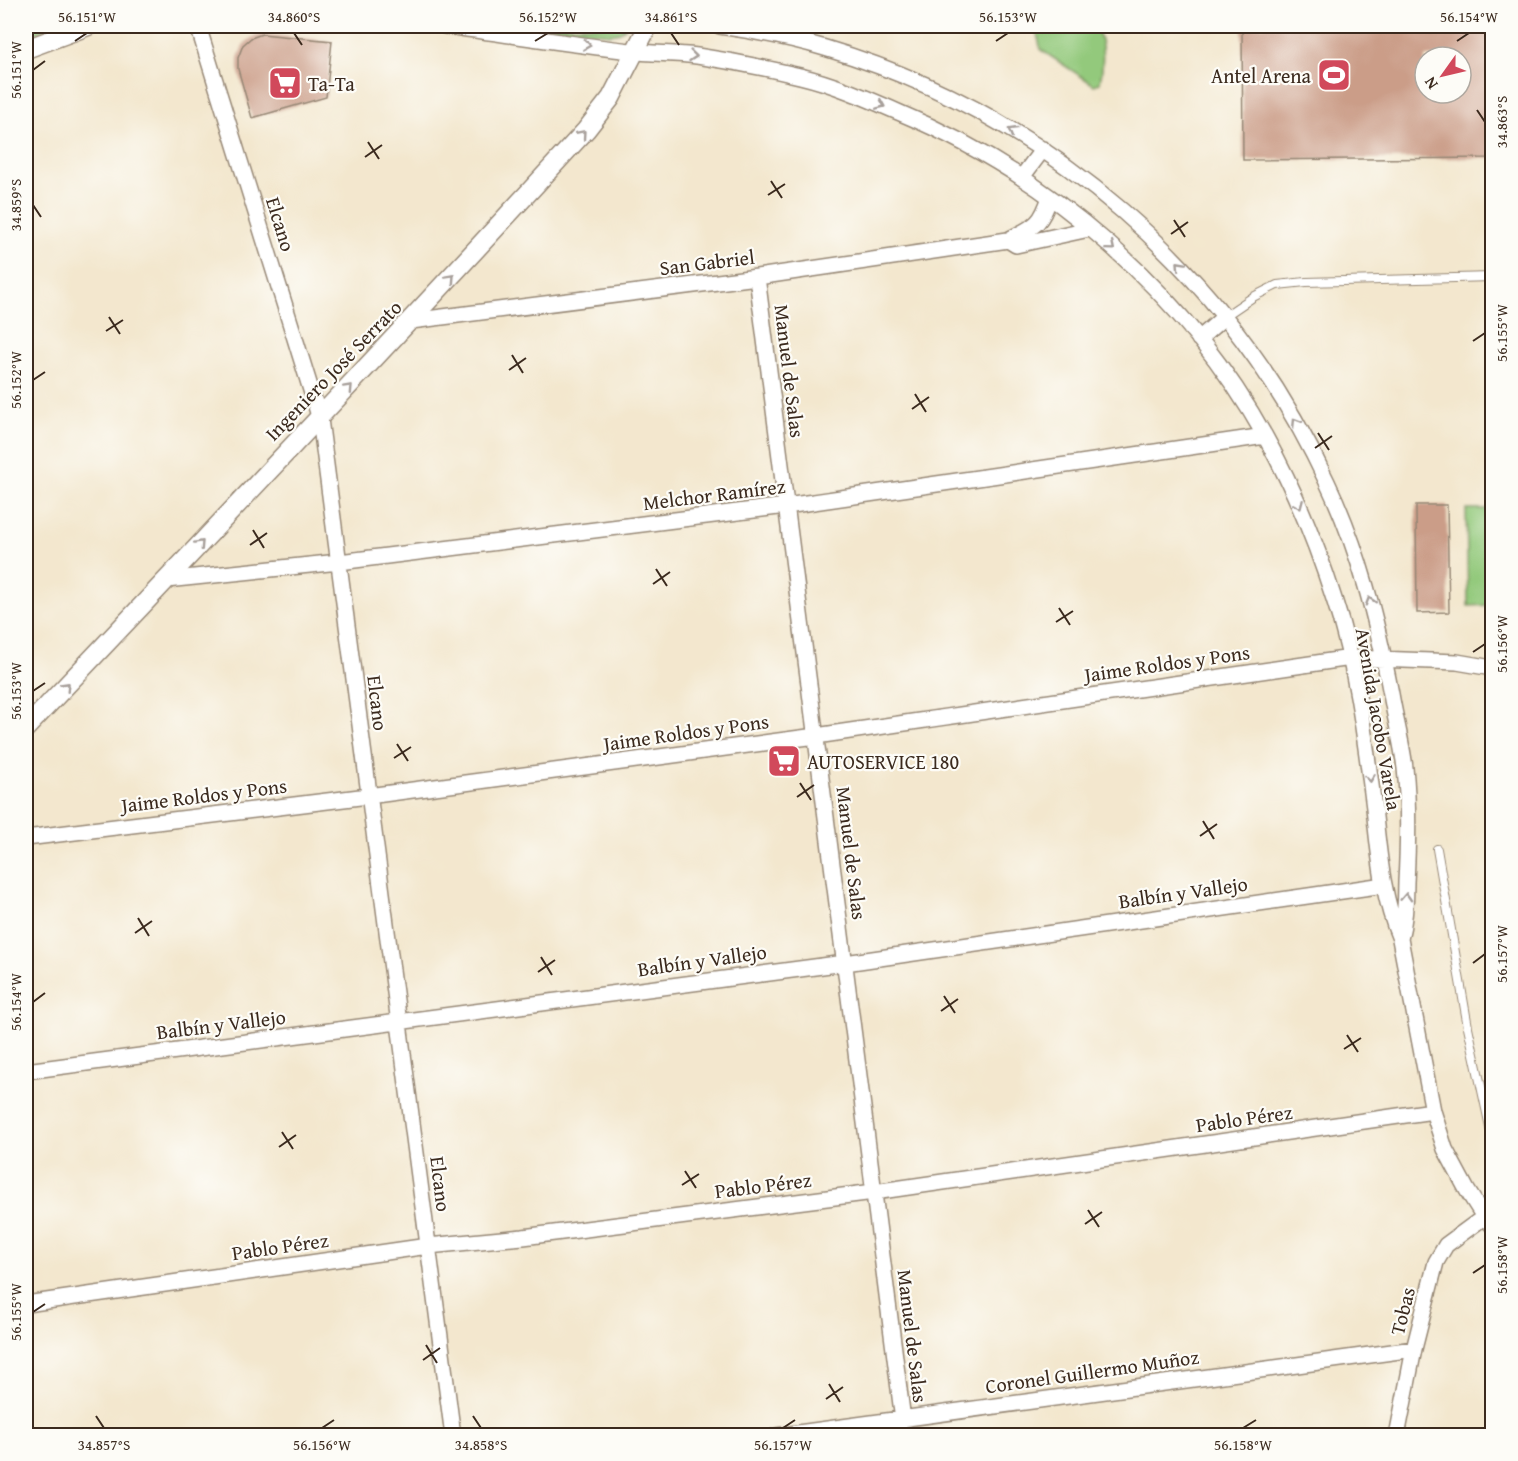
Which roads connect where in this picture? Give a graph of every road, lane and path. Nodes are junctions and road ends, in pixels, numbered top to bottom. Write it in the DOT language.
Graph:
graph roads {
  1 [pos="198,26"];
  2 [pos="446,26"];
  3 [pos="648,26"];
  4 [pos="720,26"];
  5 [pos="81,27"];
  6 [pos="26,49"];
  7 [pos="634,52"];
  8 [pos="1043,149"];
  9 [pos="1022,177"];
  10 [pos="1050,197"];
  11 [pos="1089,229"];
  12 [pos="1008,240"];
  13 [pos="757,277"];
  14 [pos="1492,277"];
  15 [pos="1225,316"];
  16 [pos="411,321"];
  17 [pos="1199,339"];
  18 [pos="320,419"];
  19 [pos="1265,435"];
  20 [pos="786,506"];
  21 [pos="339,562"];
  22 [pos="166,580"];
  23 [pos="1351,658"];
  24 [pos="1384,658"];
  25 [pos="1492,668"];
  26 [pos="26,728"];
  27 [pos="816,736"];
  28 [pos="368,796"];
  29 [pos="26,838"];
  30 [pos="1437,849"];
  31 [pos="1384,885"];
  32 [pos="1400,939"];
  33 [pos="845,963"];
  34 [pos="399,1022"];
  35 [pos="26,1071"];
  36 [pos="1433,1111"];
  37 [pos="1492,1136"];
  38 [pos="874,1192"];
  39 [pos="1488,1221"];
  40 [pos="428,1246"];
  41 [pos="26,1304"];
  42 [pos="1414,1349"];
  43 [pos="903,1418"];
  44 [pos="453,1436"];
  45 [pos="776,1436"];
  46 [pos="905,1436"];
  47 [pos="1397,1436"];
  1 -- 18 [label="street, Elcano"];
  2 -- 7 [label="street, Avenida Jacobo Varela, one-way"];
  3 -- 7 [label="street, Ingeniero José Serrato"];
  8 -- 4 [label="street, Avenida Jacobo Varela, one-way"];
  5 -- 6 [label="street"];
  7 -- 9 [label="street, Avenida Jacobo Varela, one-way"];
  16 -- 7 [label="street, Ingeniero José Serrato, one-way"];
  8 -- 9 [label="street"];
  15 -- 8 [label="street, Avenida Jacobo Varela, one-way"];
  9 -- 10 [label="street, Avenida Jacobo Varela"];
  10 -- 11 [label="street, Avenida Jacobo Varela"];
  10 -- 12 [label="street, San Gabriel"];
  11 -- 12 [label="street, San Gabriel"];
  11 -- 17 [label="street, Avenida Jacobo Varela, one-way"];
  12 -- 13 [label="street, San Gabriel"];
  13 -- 16 [label="street, San Gabriel"];
  13 -- 20 [label="street, Manuel de Salas"];
  14 -- 15 [label="lane"];
  15 -- 17 [label="street"];
  24 -- 15 [label="street, Avenida Jacobo Varela, one-way"];
  18 -- 16 [label="street, Ingeniero José Serrato, one-way"];
  17 -- 19 [label="street, Avenida Jacobo Varela"];
  18 -- 21 [label="street, Elcano"];
  22 -- 18 [label="street, Ingeniero José Serrato, one-way"];
  19 -- 20 [label="street, Melchor Ramírez"];
  19 -- 23 [label="street, Avenida Jacobo Varela, one-way"];
  20 -- 21 [label="street, Melchor Ramírez"];
  20 -- 27 [label="street, Manuel de Salas"];
  21 -- 22 [label="street, Melchor Ramírez"];
  21 -- 28 [label="street, Elcano"];
  26 -- 22 [label="street, Ingeniero José Serrato, one-way"];
  23 -- 24 [label="street, Jaime Roldos y Pons"];
  23 -- 27 [label="street, Jaime Roldos y Pons"];
  23 -- 31 [label="street, Avenida Jacobo Varela, one-way"];
  24 -- 25 [label="street, Jaime Roldos y Pons"];
  32 -- 24 [label="street, Avenida Jacobo Varela, one-way"];
  27 -- 28 [label="street, Jaime Roldos y Pons"];
  27 -- 33 [label="street, Manuel de Salas"];
  28 -- 29 [label="street, Jaime Roldos y Pons"];
  28 -- 34 [label="street, Elcano"];
  30 -- 37 [label="lane"];
  31 -- 32 [label="street, Avenida Jacobo Varela"];
  31 -- 33 [label="street, Balbín y Vallejo"];
  32 -- 36 [label="street, Avenida Jacobo Varela"];
  33 -- 34 [label="street, Balbín y Vallejo"];
  33 -- 38 [label="street, Manuel de Salas"];
  34 -- 35 [label="street, Balbín y Vallejo"];
  34 -- 40 [label="street, Elcano"];
  36 -- 38 [label="street, Pablo Pérez"];
  36 -- 39 [label="street, Avenida Jacobo Varela"];
  38 -- 40 [label="street, Pablo Pérez"];
  38 -- 43 [label="street, Manuel de Salas"];
  39 -- 42 [label="street, Tobas"];
  40 -- 41 [label="street, Pablo Pérez"];
  40 -- 44 [label="street, Elcano"];
  42 -- 43 [label="street, Coronel Guillermo Muñoz"];
  42 -- 47 [label="street, Tobas"];
  43 -- 45 [label="street, Coronel Guillermo Muñoz"];
  43 -- 46 [label="street, Manuel de Salas"];
}
